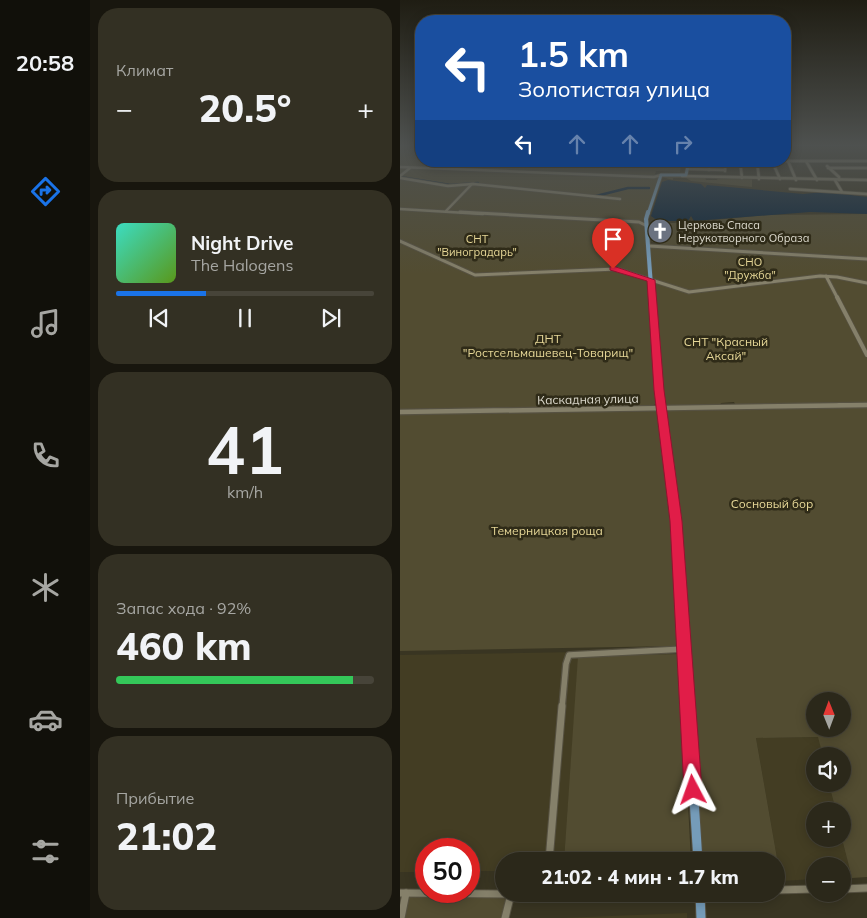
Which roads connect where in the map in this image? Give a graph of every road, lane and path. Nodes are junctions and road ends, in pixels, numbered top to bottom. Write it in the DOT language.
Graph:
graph roads {
  1 [pos="468,188"];
  2 [pos="510,188"];
  3 [pos="656,188"];
  4 [pos="840,188"];
  5 [pos="790,190"];
  6 [pos="842,192"];
  7 [pos="867,194"];
  8 [pos="620,199"];
  9 [pos="400,209"];
  10 [pos="446,211"];
  11 [pos="647,226"];
  12 [pos="400,241"];
  13 [pos="649,246"];
  14 [pos="867,259"];
  15 [pos="826,276"];
  16 [pos="650,278"];
  17 [pos="867,283"];
  18 [pos="867,355"];
  19 [pos="867,405"];
  20 [pos="661,407"];
  21 [pos="400,412"];
  22 [pos="684,649"];
  23 [pos="550,852"];
  24 [pos="697,852"];
  25 [pos="867,888"];
  26 [pos="806,889"];
  27 [pos="851,889"];
  28 [pos="785,890"];
  29 [pos="403,893"];
  30 [pos="495,894"];
  31 [pos="509,902"];
  32 [pos="700,902"];
  33 [pos="401,918"];
  34 [pos="505,918"];
  35 [pos="700,918"];
  1 -- 10 [label="street"];
  2 -- 8 [label="street"];
  3 -- 11 [label="main road"];
  4 -- 6 [label="street"];
  5 -- 6 [label="street"];
  6 -- 7 [label="street"];
  9 -- 10 [label="street"];
  10 -- 11 [label="street"];
  11 -- 13 [label="main road"];
  12 -- 16 [label="street"];
  13 -- 14 [label="street"];
  13 -- 16 [label="main road"];
  15 -- 16 [label="street"];
  15 -- 17 [label="street"];
  15 -- 18 [label="street"];
  16 -- 20 [label="main road"];
  19 -- 20 [label="street, Каскадная улица"];
  20 -- 21 [label="street, Каскадная улица"];
  20 -- 22 [label="main road"];
  22 -- 23 [label="street"];
  22 -- 24 [label="main road"];
  25 -- 27 [label="street"];
  26 -- 28 [label="street"];
  29 -- 30 [label="street"];
  29 -- 33 [label="street"];
  31 -- 34 [label="street"];
  32 -- 35 [label="main road"];
}
